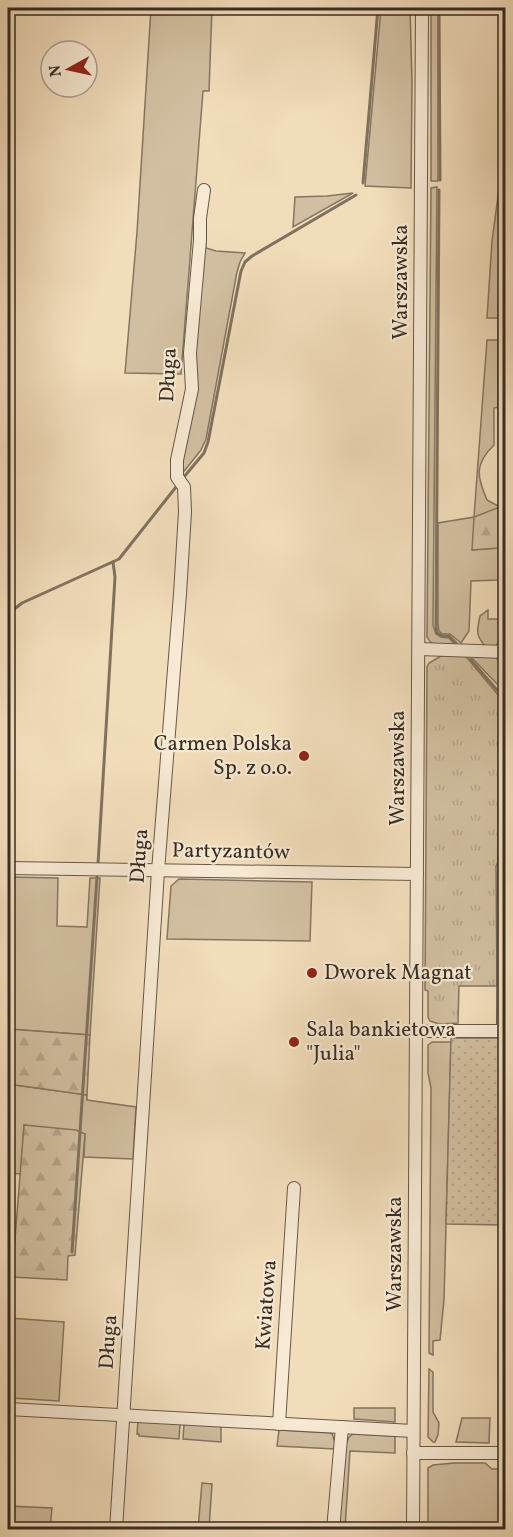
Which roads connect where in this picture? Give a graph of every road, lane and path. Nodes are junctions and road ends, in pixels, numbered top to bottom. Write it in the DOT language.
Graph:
graph roads {
  1 [pos="422,8"];
  2 [pos="506,175"];
  3 [pos="204,190"];
  4 [pos="504,210"];
  5 [pos="419,649"];
  6 [pos="505,652"];
  7 [pos="8,868"];
  8 [pos="158,871"];
  9 [pos="417,874"];
  10 [pos="416,1031"];
  11 [pos="504,1031"];
  12 [pos="294,1188"];
  13 [pos="8,1409"];
  14 [pos="123,1416"];
  15 [pos="279,1424"];
  16 [pos="342,1427"];
  17 [pos="413,1431"];
  18 [pos="413,1453"];
  19 [pos="506,1453"];
  20 [pos="116,1530"];
  21 [pos="333,1530"];
  22 [pos="413,1530"];
  1 -- 5 [label="street, Warszawska"];
  2 -- 4 [label="street"];
  3 -- 8 [label="street, Długa"];
  4 -- 6 [label="street"];
  5 -- 6 [label="street"];
  5 -- 9 [label="street, Warszawska"];
  6 -- 11 [label="street"];
  7 -- 8 [label="street, Partyzantów"];
  8 -- 9 [label="street, Partyzantów"];
  8 -- 14 [label="street, Długa"];
  9 -- 10 [label="street, Warszawska"];
  10 -- 11 [label="street"];
  10 -- 17 [label="street, Warszawska"];
  12 -- 15 [label="street, Kwiatowa"];
  13 -- 14 [label="street"];
  14 -- 15 [label="street"];
  14 -- 20 [label="street, Długa"];
  15 -- 16 [label="street"];
  16 -- 17 [label="street"];
  16 -- 21 [label="street"];
  17 -- 18 [label="street, Warszawska"];
  18 -- 19 [label="street"];
  18 -- 22 [label="street, Warszawska"];
}
